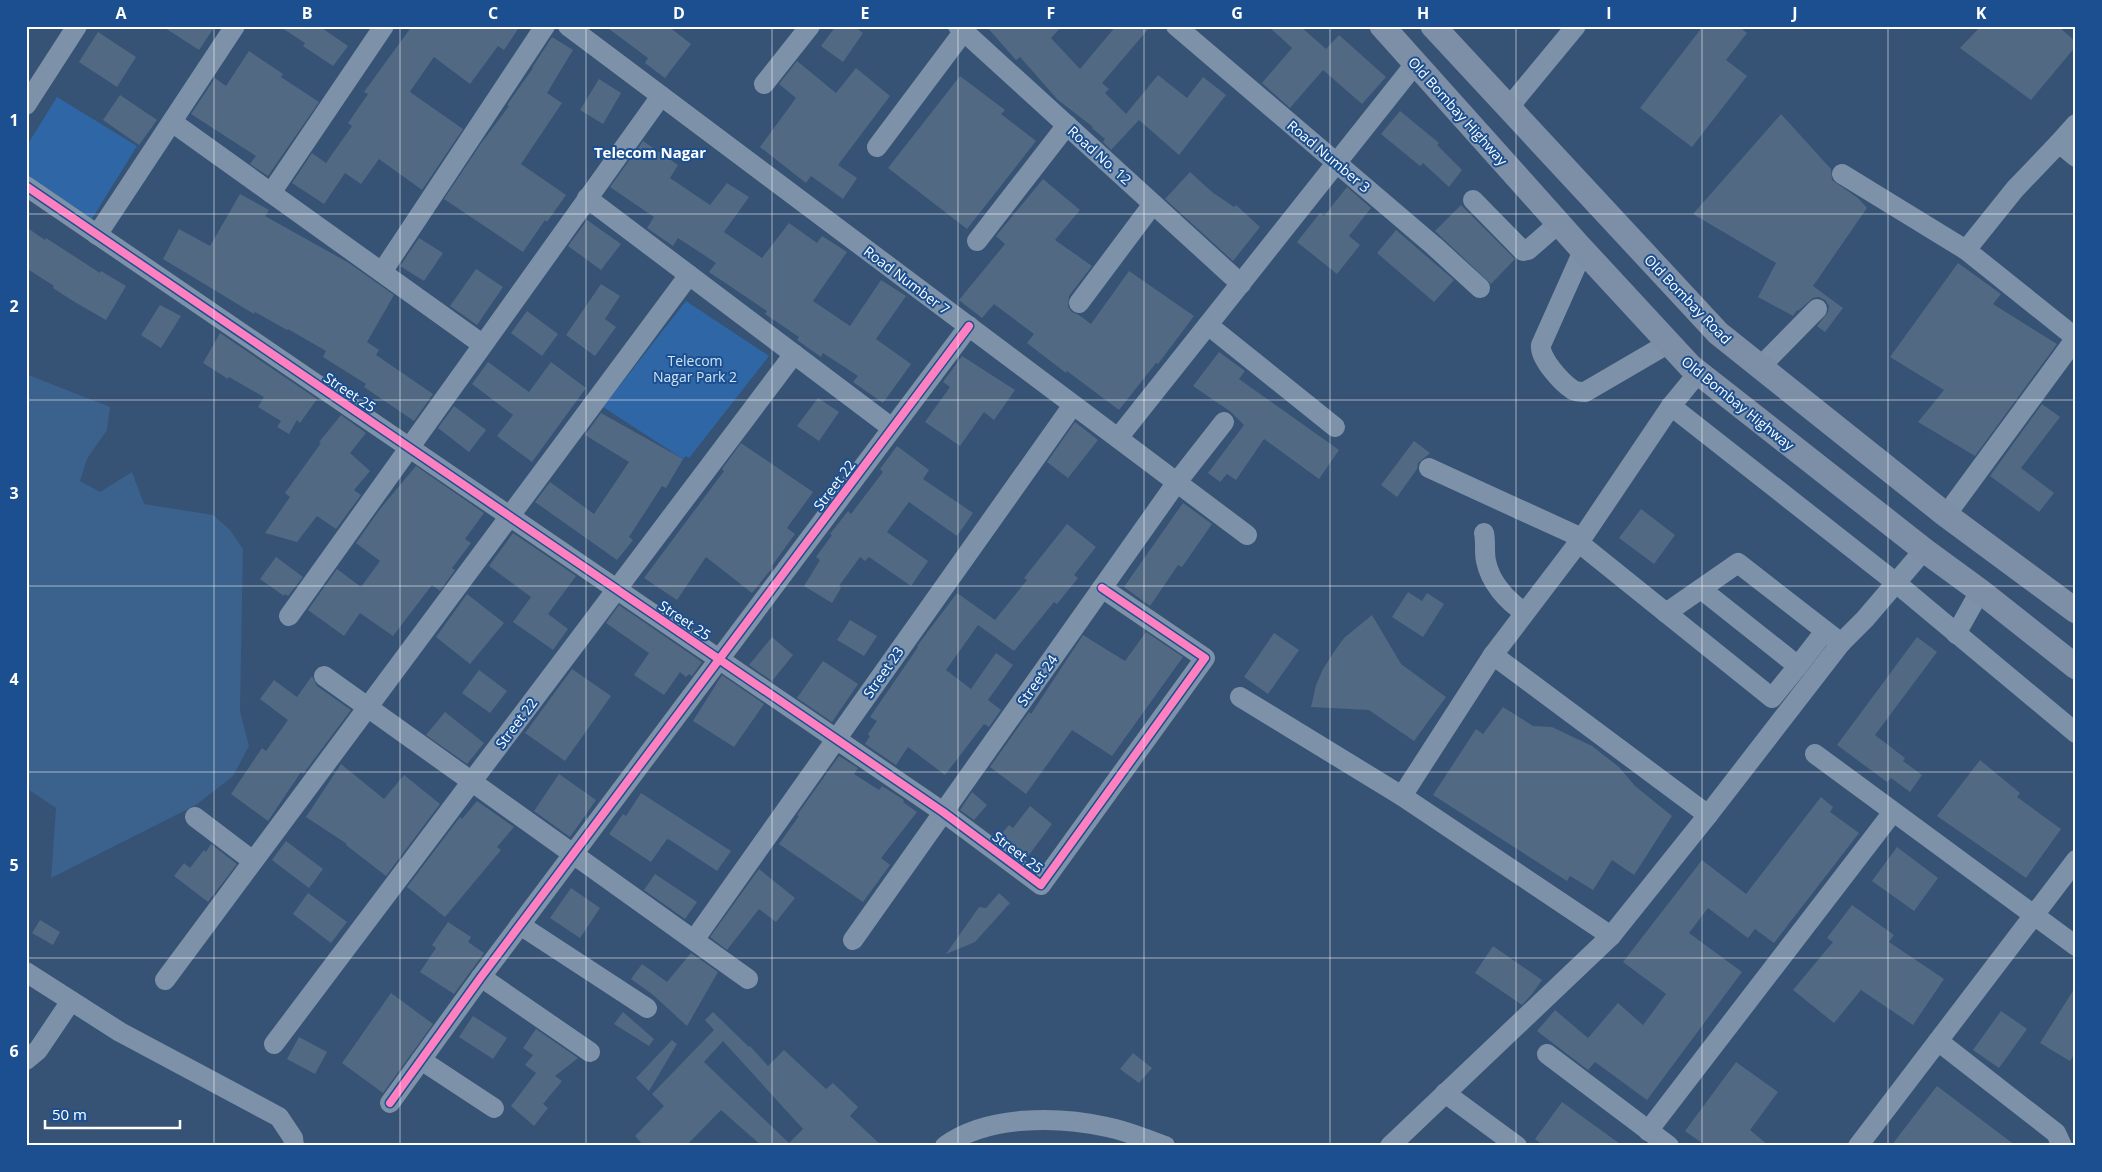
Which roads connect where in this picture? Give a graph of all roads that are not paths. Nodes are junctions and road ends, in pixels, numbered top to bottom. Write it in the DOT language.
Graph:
graph roads {
  1 [pos="77,26"];
  2 [pos="236,26"];
  3 [pos="384,26"];
  4 [pos="545,26"];
  5 [pos="568,26"];
  6 [pos="810,26"];
  7 [pos="1176,26"];
  8 [pos="1382,26"];
  9 [pos="1433,26"];
  10 [pos="1576,26"];
  11 [pos="961,29"];
  12 [pos="1415,64"];
  13 [pos="764,84"];
  14 [pos="660,96"];
  15 [pos="26,105"];
  16 [pos="1509,107"];
  17 [pos="172,122"];
  18 [pos="2076,124"];
  19 [pos="1067,125"];
  20 [pos="2058,143"];
  21 [pos="877,147"];
  22 [pos="2076,157"];
  23 [pos="1337,163"];
  24 [pos="1842,174"];
  25 [pos="26,186"];
  26 [pos="271,193"];
  27 [pos="587,198"];
  28 [pos="1473,200"];
  29 [pos="1153,204"];
  30 [pos="1559,223"];
  31 [pos="97,235"];
  32 [pos="978,241"];
  33 [pos="1966,250"];
  34 [pos="1583,251"];
  35 [pos="382,272"];
  36 [pos="689,275"];
  37 [pos="1241,284"];
  38 [pos="1480,288"];
  39 [pos="1080,303"];
  40 [pos="1817,309"];
  41 [pos="1208,325"];
  42 [pos="968,326"];
  43 [pos="1669,343"];
  44 [pos="482,344"];
  45 [pos="794,354"];
  46 [pos="1760,367"];
  47 [pos="1698,373"];
  48 [pos="1073,405"];
  49 [pos="1671,406"];
  50 [pos="1224,422"];
  51 [pos="1335,427"];
  52 [pos="892,428"];
  53 [pos="1118,438"];
  54 [pos="408,447"];
  55 [pos="1429,468"];
  56 [pos="1177,482"];
  57 [pos="1946,515"];
  58 [pos="510,516"];
  59 [pos="1484,533"];
  60 [pos="1247,535"];
  61 [pos="1580,540"];
  62 [pos="1924,550"];
  63 [pos="2025,571"];
  64 [pos="1895,582"];
  65 [pos="1102,588"];
  66 [pos="618,589"];
  67 [pos="1701,589"];
  68 [pos="1980,591"];
  69 [pos="2076,593"];
  70 [pos="2076,611"];
  71 [pos="1524,612"];
  72 [pos="1666,613"];
  73 [pos="290,616"];
  74 [pos="1825,630"];
  75 [pos="1956,634"];
  76 [pos="1841,643"];
  77 [pos="1493,655"];
  78 [pos="719,659"];
  79 [pos="1798,666"];
  80 [pos="2076,667"];
  81 [pos="324,676"];
  82 [pos="1240,697"];
  83 [pos="368,707"];
  84 [pos="2076,733"];
  85 [pos="836,738"];
  86 [pos="1815,754"];
  87 [pos="472,782"];
  88 [pos="1402,796"];
  89 [pos="944,812"];
  90 [pos="1893,812"];
  91 [pos="1708,815"];
  92 [pos="195,817"];
  93 [pos="574,854"];
  94 [pos="2076,860"];
  95 [pos="253,861"];
  96 [pos="2034,914"];
  97 [pos="520,925"];
  98 [pos="1611,936"];
  99 [pos="694,940"];
  100 [pos="853,940"];
  101 [pos="2076,946"];
  102 [pos="26,972"];
  103 [pos="481,977"];
  104 [pos="748,979"];
  105 [pos="165,980"];
  106 [pos="71,1001"];
  107 [pos="647,1008"];
  108 [pos="1938,1041"];
  109 [pos="274,1044"];
  110 [pos="590,1052"];
  111 [pos="1546,1054"];
  112 [pos="26,1060"];
  113 [pos="420,1060"];
  114 [pos="1445,1093"];
  115 [pos="390,1103"];
  116 [pos="494,1108"];
  117 [pos="1648,1131"];
  118 [pos="294,1146"];
  119 [pos="945,1146"];
  120 [pos="1165,1146"];
  121 [pos="1390,1146"];
  122 [pos="1517,1146"];
  123 [pos="1669,1146"];
  124 [pos="1858,1146"];
  125 [pos="2062,1146"];
  1 -- 15 [label="street"];
  2 -- 17 [label="street"];
  3 -- 26 [label="street"];
  4 -- 35 [label="street"];
  5 -- 14 [label="street, Road Number 7"];
  6 -- 13 [label="street"];
  7 -- 23 [label="street, Road Number 3"];
  8 -- 12 [label="main road, Old Bombay Highway"];
  9 -- 16 [label="main road, Old Bombay Road"];
  10 -- 16 [label="street"];
  11 -- 19 [label="street, Road No. 12"];
  11 -- 21 [label="street"];
  12 -- 23 [label="street"];
  12 -- 30 [label="main road, Old Bombay Highway"];
  14 -- 27 [label="street"];
  14 -- 42 [label="street, Road Number 7"];
  16 -- 46 [label="main road, Old Bombay Road"];
  17 -- 26 [label="street"];
  17 -- 31 [label="street"];
  18 -- 20 [label="street"];
  19 -- 29 [label="street, Road No. 12"];
  19 -- 32 [label="street"];
  20 -- 22 [label="street"];
  20 -- 33 [label="street"];
  23 -- 37 [label="street"];
  23 -- 38 [label="street, Road Number 3"];
  24 -- 33 [label="street"];
  25 -- 31 [label="street, Street 25"];
  26 -- 35 [label="street"];
  27 -- 36 [label="street"];
  27 -- 44 [label="street"];
  28 -- 30 [label="street"];
  29 -- 37 [label="street, Road No. 12"];
  29 -- 39 [label="street"];
  30 -- 34 [label="main road, Old Bombay Highway"];
  31 -- 54 [label="street, Street 25"];
  33 -- 57 [label="street"];
  34 -- 43 [label="main road, Old Bombay Highway"];
  34 -- 43 [label="street"];
  35 -- 44 [label="street"];
  36 -- 45 [label="street"];
  36 -- 58 [label="street"];
  37 -- 41 [label="street"];
  40 -- 46 [label="street"];
  41 -- 51 [label="street"];
  41 -- 53 [label="street"];
  42 -- 48 [label="street, Road Number 7"];
  42 -- 52 [label="street, Street 22"];
  43 -- 47 [label="main road, Old Bombay Highway"];
  44 -- 54 [label="street"];
  45 -- 52 [label="street"];
  45 -- 66 [label="street, Street 22"];
  46 -- 57 [label="main road, Old Bombay Road"];
  47 -- 49 [label="street"];
  47 -- 62 [label="main road, Old Bombay Highway"];
  48 -- 53 [label="street, Road Number 7"];
  48 -- 85 [label="street, Street 23"];
  49 -- 61 [label="street"];
  49 -- 64 [label="street"];
  50 -- 56 [label="street, Street 24"];
  52 -- 78 [label="street, Street 22"];
  53 -- 56 [label="street, Road Number 7"];
  54 -- 58 [label="street, Street 25"];
  54 -- 73 [label="street"];
  55 -- 61 [label="street"];
  56 -- 60 [label="street, Road Number 7"];
  56 -- 65 [label="street, Street 24"];
  57 -- 63 [label="main road, Old Bombay Road"];
  58 -- 66 [label="street, Street 25"];
  58 -- 83 [label="street"];
  59 -- 71 [label="street"];
  61 -- 71 [label="street"];
  61 -- 72 [label="street"];
  62 -- 64 [label="street"];
  62 -- 68 [label="main road, Old Bombay Highway"];
  63 -- 69 [label="main road"];
  63 -- 70 [label="main road"];
  64 -- 75 [label="street"];
  64 -- 76 [label="street"];
  65 -- 89 [label="street, Street 24"];
  65 -- 89 [label="street, Street 25"];
  66 -- 78 [label="street, Street 25"];
  66 -- 87 [label="street, Street 22"];
  67 -- 72 [label="street"];
  67 -- 74 [label="street"];
  67 -- 79 [label="street"];
  68 -- 75 [label="street"];
  68 -- 80 [label="main road, Old Bombay Highway"];
  71 -- 77 [label="street"];
  72 -- 79 [label="street"];
  74 -- 76 [label="street"];
  74 -- 79 [label="street"];
  75 -- 84 [label="street"];
  76 -- 91 [label="street"];
  77 -- 88 [label="street"];
  77 -- 91 [label="street"];
  78 -- 85 [label="street, Street 25"];
  78 -- 93 [label="street, Street 22"];
  81 -- 83 [label="street"];
  82 -- 88 [label="street"];
  83 -- 87 [label="street"];
  83 -- 95 [label="street"];
  85 -- 89 [label="street, Street 25"];
  85 -- 99 [label="street, Street 23"];
  86 -- 90 [label="street"];
  87 -- 93 [label="street"];
  87 -- 109 [label="street, Street 22"];
  88 -- 98 [label="street"];
  89 -- 100 [label="street, Street 24"];
  90 -- 96 [label="street"];
  90 -- 117 [label="street"];
  91 -- 98 [label="street"];
  92 -- 95 [label="street"];
  93 -- 97 [label="street, Street 22"];
  93 -- 99 [label="street"];
  94 -- 96 [label="street"];
  95 -- 105 [label="street"];
  96 -- 101 [label="street"];
  96 -- 108 [label="street"];
  97 -- 103 [label="street, Street 22"];
  97 -- 107 [label="street"];
  98 -- 114 [label="street"];
  99 -- 104 [label="street"];
  102 -- 106 [label="street"];
  103 -- 110 [label="street"];
  103 -- 113 [label="street, Street 22"];
  106 -- 112 [label="street"];
  106 -- 118 [label="street"];
  108 -- 124 [label="street"];
  108 -- 125 [label="street"];
  111 -- 117 [label="street"];
  113 -- 115 [label="street, Street 22"];
  113 -- 116 [label="street"];
  114 -- 121 [label="street"];
  114 -- 122 [label="street"];
  117 -- 123 [label="street"];
  119 -- 120 [label="street"];
}
